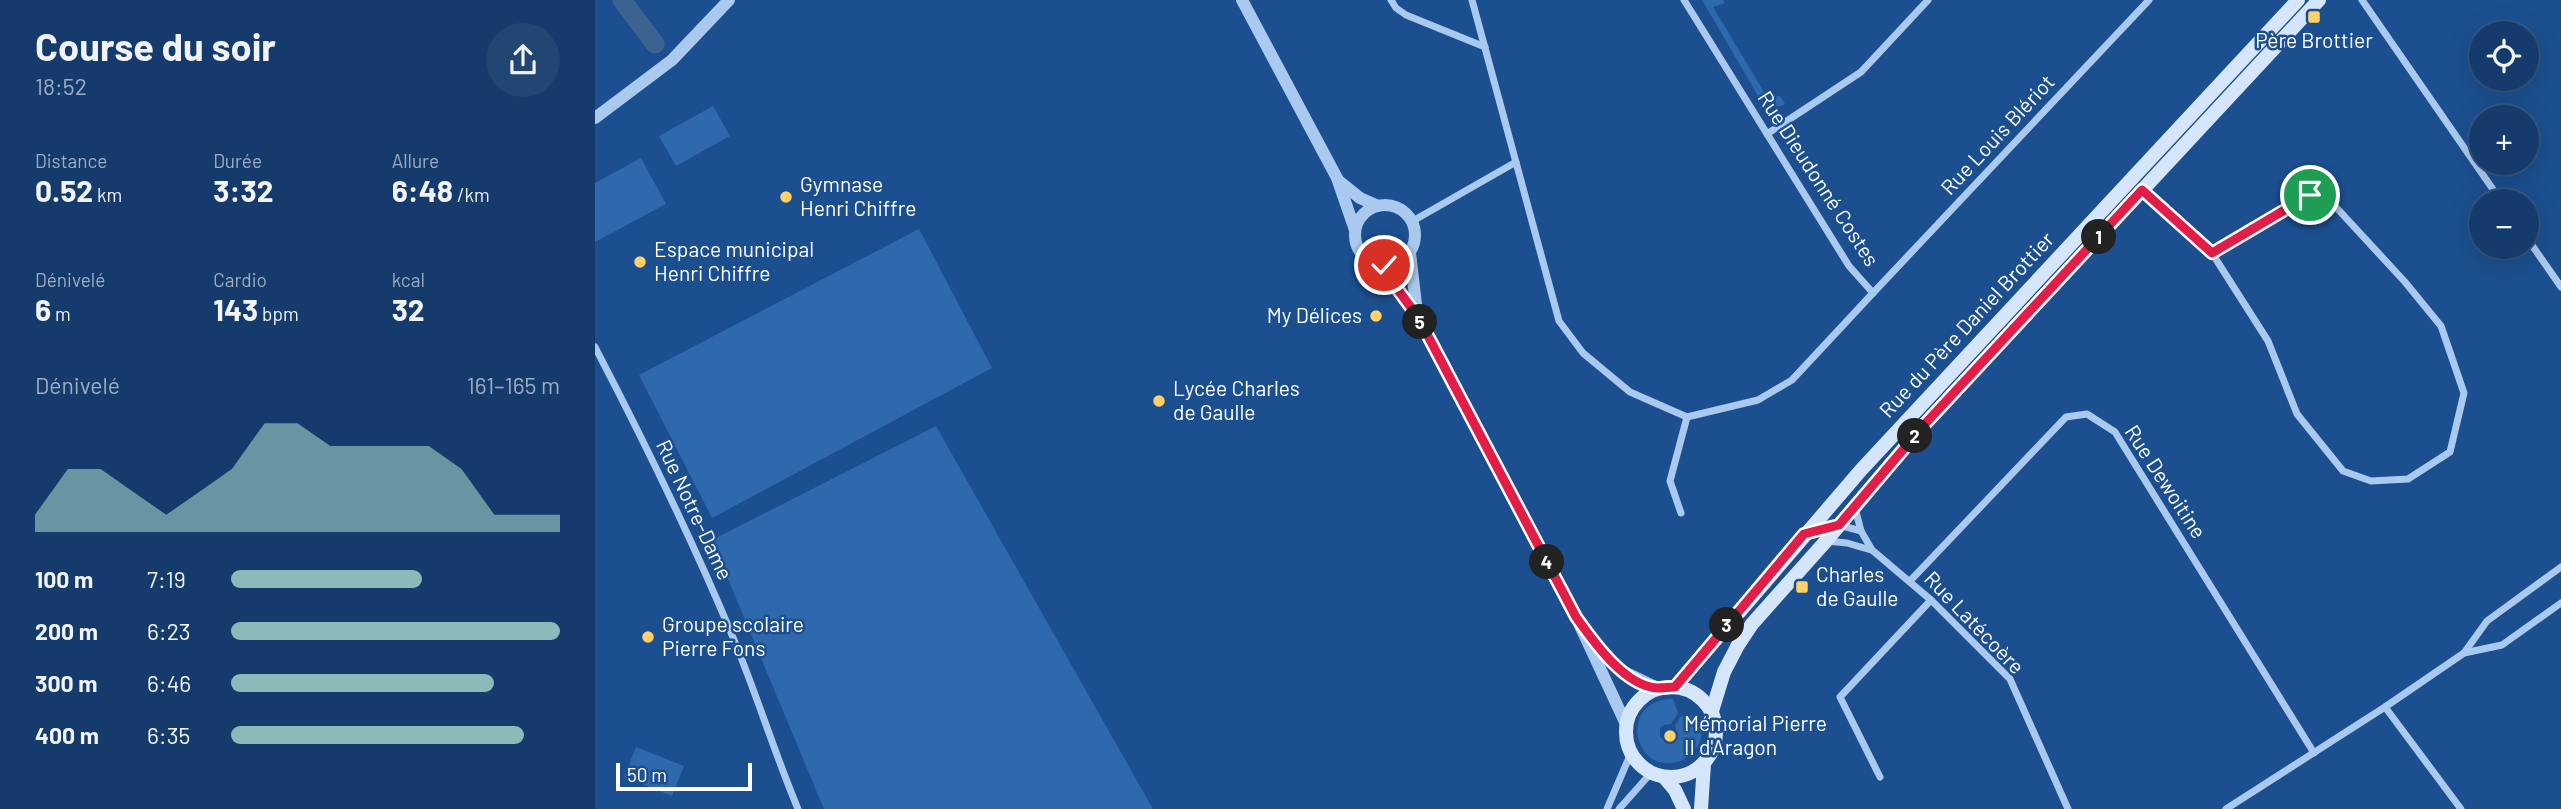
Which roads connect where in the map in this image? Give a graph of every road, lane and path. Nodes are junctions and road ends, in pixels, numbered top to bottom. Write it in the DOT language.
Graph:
graph roads {
  1 [pos="729,0"];
  2 [pos="1242,0"];
  3 [pos="1391,0"];
  4 [pos="1472,0"];
  5 [pos="1684,0"];
  6 [pos="1928,0"];
  7 [pos="2149,0"];
  8 [pos="2298,0"];
  9 [pos="2319,0"];
  10 [pos="2362,0"];
  11 [pos="1485,47"];
  12 [pos="595,118"];
  13 [pos="1767,134"];
  14 [pos="1516,162"];
  15 [pos="1337,178"];
  16 [pos="2493,189"];
  17 [pos="2142,190"];
  18 [pos="1378,205"];
  19 [pos="1411,222"];
  20 [pos="1355,230"];
  21 [pos="1410,253"];
  22 [pos="2212,253"];
  23 [pos="2539,255"];
  24 [pos="1384,265"];
  25 [pos="2561,287"];
  26 [pos="1874,293"];
  27 [pos="1418,317"];
  28 [pos="595,347"];
  29 [pos="1687,416"];
  30 [pos="1854,508"];
  31 [pos="1681,513"];
  32 [pos="1839,525"];
  33 [pos="1861,531"];
  34 [pos="1804,534"];
  35 [pos="1826,541"];
  36 [pos="1872,550"];
  37 [pos="2561,567"];
  38 [pos="1910,582"];
  39 [pos="1931,600"];
  40 [pos="2561,603"];
  41 [pos="1576,617"];
  42 [pos="2464,653"];
  43 [pos="1675,687"];
  44 [pos="1657,688"];
  45 [pos="2385,707"];
  46 [pos="1711,711"];
  47 [pos="1625,722"];
  48 [pos="2314,752"];
  49 [pos="1631,753"];
  50 [pos="1704,764"];
  51 [pos="1658,775"];
  52 [pos="1880,777"];
  53 [pos="798,809"];
  54 [pos="1607,809"];
  55 [pos="1619,809"];
  56 [pos="1683,809"];
  57 [pos="1701,809"];
  58 [pos="2068,809"];
  59 [pos="2226,809"];
  60 [pos="2461,809"];
  1 -- 12 [label="street"];
  2 -- 15 [label="street"];
  3 -- 11 [label="street"];
  4 -- 11 [label="street"];
  5 -- 13 [label="street, Rue Dieudonné Costes"];
  6 -- 13 [label="street"];
  7 -- 26 [label="street, Rue Louis Blériot"];
  8 -- 34 [label="main road, Rue du Père Daniel Brottier"];
  9 -- 17 [label="main road, Rue du Père Daniel Brottier"];
  10 -- 16 [label="street"];
  11 -- 14 [label="street"];
  13 -- 26 [label="street, Rue Dieudonné Costes"];
  14 -- 19 [label="street"];
  14 -- 29 [label="street"];
  15 -- 18 [label="street"];
  15 -- 20 [label="street"];
  17 -- 22 [label="street"];
  17 -- 30 [label="main road, Rue du Père Daniel Brottier"];
  18 -- 19 [label="street"];
  18 -- 20 [label="street"];
  19 -- 21 [label="street"];
  20 -- 24 [label="street"];
  21 -- 24 [label="street"];
  21 -- 27 [label="street"];
  22 -- 22 [label="street"];
  23 -- 25 [label="street"];
  24 -- 27 [label="street"];
  26 -- 29 [label="street, Rue Dieudonné Costes"];
  27 -- 41 [label="street"];
  28 -- 53 [label="street, Rue Notre-Dame"];
  29 -- 31 [label="street"];
  30 -- 32 [label="main road, Rue du Père Daniel Brottier"];
  30 -- 33 [label="street, Rue Latécoère"];
  32 -- 33 [label="street"];
  32 -- 34 [label="street"];
  32 -- 35 [label="main road, Rue du Père Daniel Brottier"];
  33 -- 36 [label="street, Rue Latécoère"];
  34 -- 43 [label="main road, Rue du Père Daniel Brottier"];
  35 -- 36 [label="street, Rue Latécoère"];
  35 -- 46 [label="main road, Rue du Père Daniel Brottier"];
  36 -- 38 [label="street, Rue Latécoère"];
  37 -- 42 [label="street"];
  38 -- 39 [label="street, Rue Latécoère"];
  38 -- 48 [label="street, Rue Dewoitine"];
  39 -- 52 [label="street"];
  39 -- 58 [label="street, Rue Latécoère"];
  40 -- 42 [label="street"];
  41 -- 44 [label="street"];
  41 -- 47 [label="street"];
  42 -- 45 [label="street"];
  43 -- 44 [label="main road"];
  43 -- 46 [label="main road"];
  44 -- 47 [label="main road"];
  45 -- 48 [label="street"];
  45 -- 60 [label="street"];
  46 -- 50 [label="main road"];
  47 -- 49 [label="main road"];
  48 -- 59 [label="street"];
  49 -- 51 [label="main road"];
  49 -- 54 [label="street"];
  50 -- 51 [label="main road"];
  50 -- 57 [label="main road"];
  51 -- 55 [label="street"];
  51 -- 56 [label="main road"];
}
